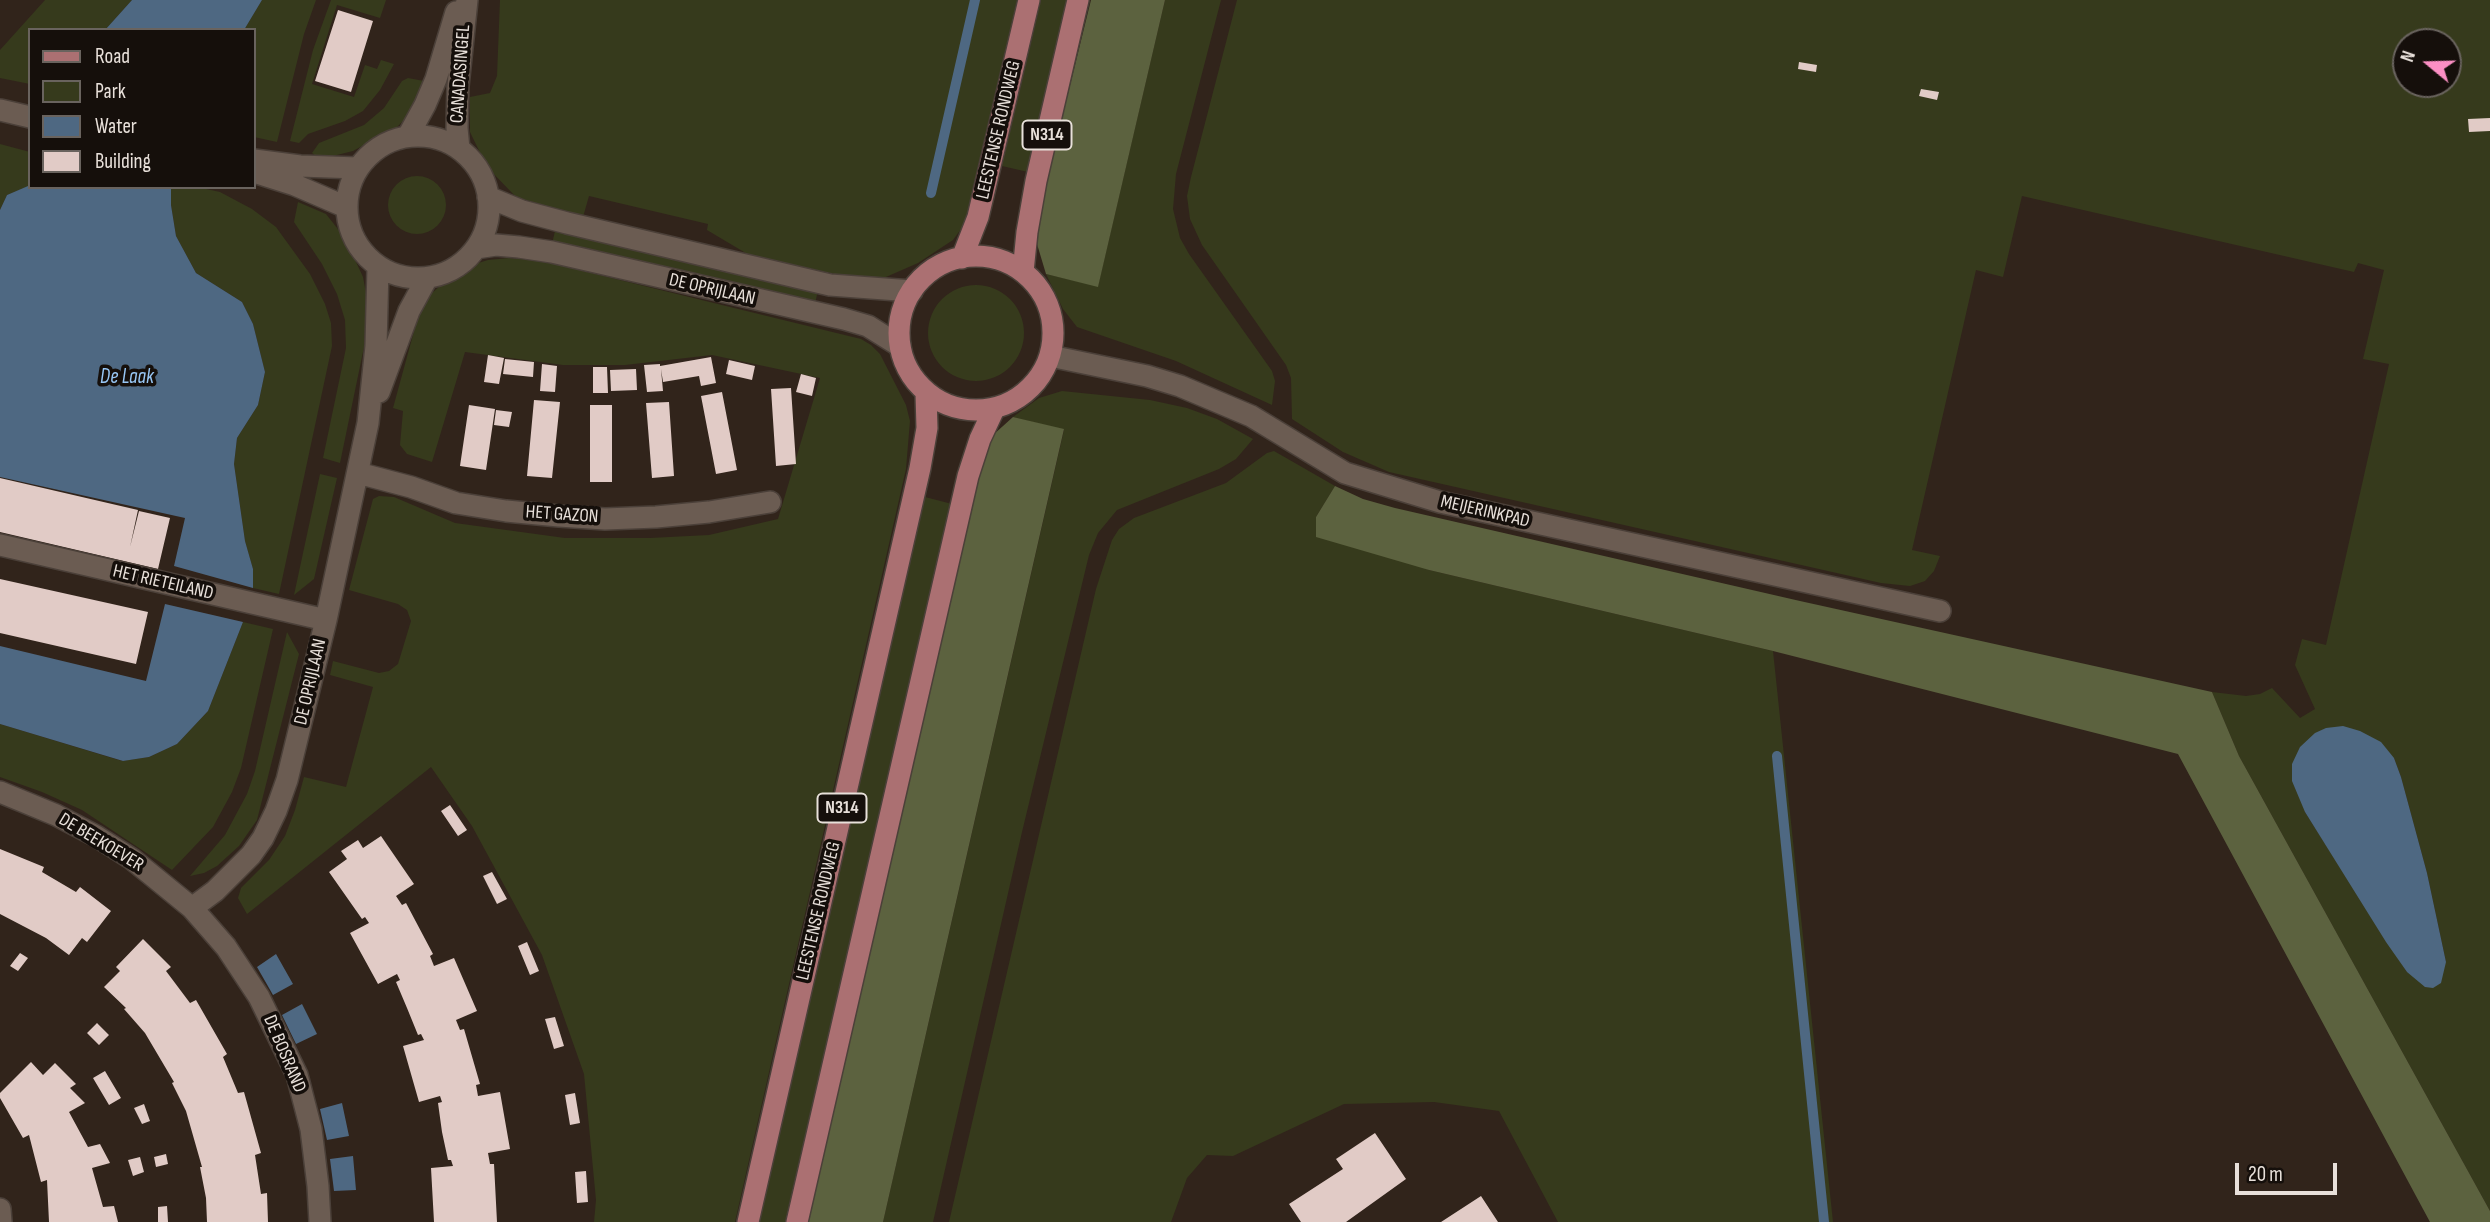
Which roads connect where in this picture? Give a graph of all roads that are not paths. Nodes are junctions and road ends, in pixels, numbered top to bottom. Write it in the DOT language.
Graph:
graph roads {
  1 [pos="460,0"];
  2 [pos="467,0"];
  3 [pos="1029,0"];
  4 [pos="1079,0"];
  5 [pos="0,110"];
  6 [pos="28,117"];
  7 [pos="408,136"];
  8 [pos="459,149"];
  9 [pos="256,160"];
  10 [pos="358,167"];
  11 [pos="256,173"];
  12 [pos="488,197"];
  13 [pos="346,207"];
  14 [pos="476,248"];
  15 [pos="962,258"];
  16 [pos="378,267"];
  17 [pos="1023,272"];
  18 [pos="427,278"];
  19 [pos="912,291"];
  20 [pos="900,346"];
  21 [pos="1050,356"];
  22 [pos="926,394"];
  23 [pos="994,409"];
  24 [pos="368,423"];
  25 [pos="358,473"];
  26 [pos="770,502"];
  27 [pos="0,545"];
  28 [pos="1941,611"];
  29 [pos="326,620"];
  30 [pos="0,792"];
  31 [pos="192,908"];
  32 [pos="0,1209"];
  33 [pos="1,1222"];
  34 [pos="320,1222"];
  35 [pos="748,1222"];
  36 [pos="797,1222"];
  1 -- 7 [label="street, CANADASINGEL"];
  2 -- 8 [label="street, CANADASINGEL"];
  3 -- 15 [label="main road, LEESTENSE RONDWEG / N314"];
  4 -- 17 [label="main road, N314"];
  5 -- 6 [label="street"];
  7 -- 8 [label="street"];
  7 -- 10 [label="street"];
  8 -- 12 [label="street"];
  9 -- 10 [label="street"];
  10 -- 13 [label="street"];
  11 -- 13 [label="street"];
  12 -- 14 [label="street"];
  12 -- 19 [label="street, DE OPRIJLAAN"];
  13 -- 16 [label="street"];
  14 -- 18 [label="street"];
  14 -- 20 [label="street, DE OPRIJLAAN"];
  15 -- 17 [label="main road"];
  15 -- 19 [label="main road"];
  16 -- 18 [label="street"];
  16 -- 24 [label="street, DE OPRIJLAAN"];
  17 -- 21 [label="main road"];
  18 -- 24 [label="street, DE OPRIJLAAN"];
  19 -- 20 [label="main road"];
  20 -- 22 [label="main road"];
  21 -- 23 [label="main road"];
  21 -- 28 [label="street, MEIJERINKPAD"];
  22 -- 23 [label="main road"];
  22 -- 35 [label="main road, LEESTENSE RONDWEG / N314"];
  23 -- 36 [label="main road, N314"];
  24 -- 25 [label="street, DE OPRIJLAAN"];
  25 -- 26 [label="street, HET GAZON"];
  25 -- 29 [label="street, DE OPRIJLAAN"];
  27 -- 29 [label="street, HET RIETEILAND"];
  29 -- 31 [label="street, DE OPRIJLAAN"];
  30 -- 31 [label="street, DE BEEKOEVER"];
  31 -- 34 [label="street, DE BOSRAND"];
  32 -- 33 [label="street"];
}
